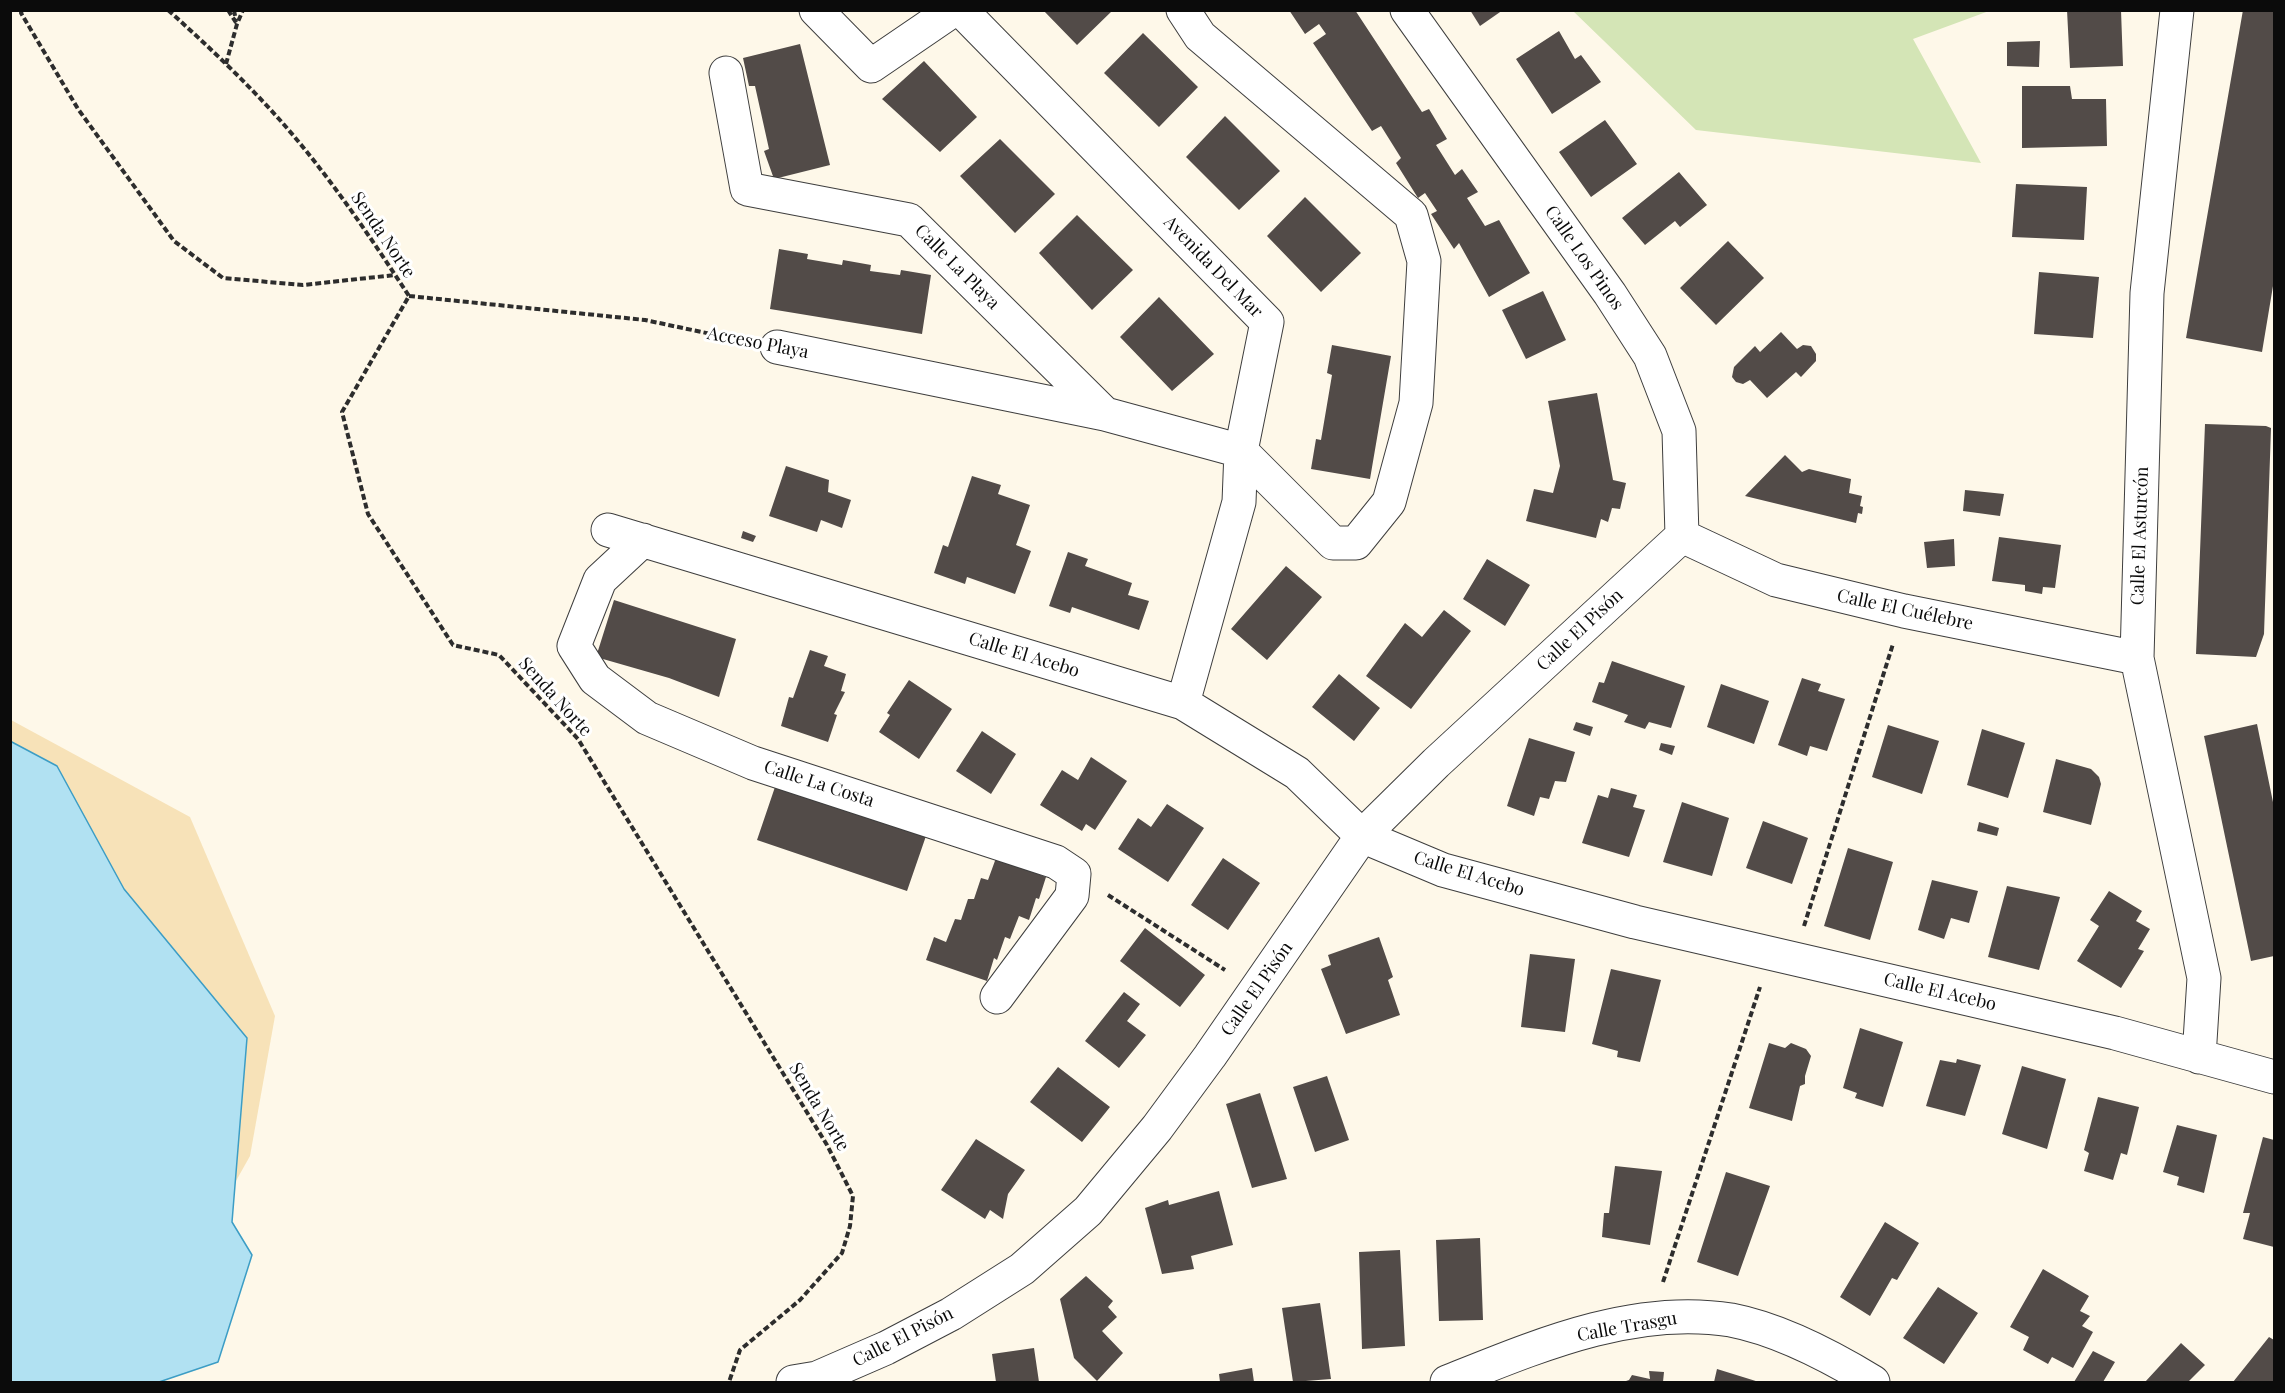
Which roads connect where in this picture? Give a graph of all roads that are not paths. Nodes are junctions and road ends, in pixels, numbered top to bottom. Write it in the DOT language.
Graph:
graph roads {
  1 [pos="816,10"];
  2 [pos="953,10"];
  3 [pos="961,10"];
  4 [pos="1183,10"];
  5 [pos="1407,10"];
  6 [pos="2177,10"];
  7 [pos="726,73"];
  8 [pos="777,347"];
  9 [pos="1105,414"];
  10 [pos="1241,451"];
  11 [pos="608,530"];
  12 [pos="1682,536"];
  13 [pos="643,540"];
  14 [pos="2137,658"];
  15 [pos="1183,703"];
  16 [pos="1362,837"];
  17 [pos="997,997"];
  18 [pos="2199,1057"];
  19 [pos="2274,1077"];
  20 [pos="793,1383"];
  21 [pos="1448,1383"];
  22 [pos="1873,1383"];
  1 -- 2 [label="street"];
  3 -- 10 [label="street, Avenida Del Mar"];
  4 -- 10 [label="street"];
  5 -- 12 [label="street, Calle Los Pinos"];
  6 -- 14 [label="street, Calle El Asturcón"];
  7 -- 9 [label="street, Calle La Playa"];
  8 -- 9 [label="street, Acceso Playa"];
  9 -- 10 [label="street, Calle La Playa"];
  10 -- 15 [label="street, Avenida Del Mar"];
  11 -- 13 [label="street, Calle El Acebo"];
  12 -- 14 [label="street, Calle El Cuélebre"];
  12 -- 16 [label="street, Calle El Pisón"];
  13 -- 15 [label="street, Calle El Acebo"];
  13 -- 17 [label="street, Calle La Costa"];
  14 -- 18 [label="street, Calle El Asturcón"];
  15 -- 16 [label="street, Calle El Acebo"];
  16 -- 18 [label="street, Calle El Acebo"];
  16 -- 20 [label="street, Calle El Pisón"];
  18 -- 19 [label="street, Calle El Acebo"];
  21 -- 22 [label="street, Calle Trasgu"];
}
